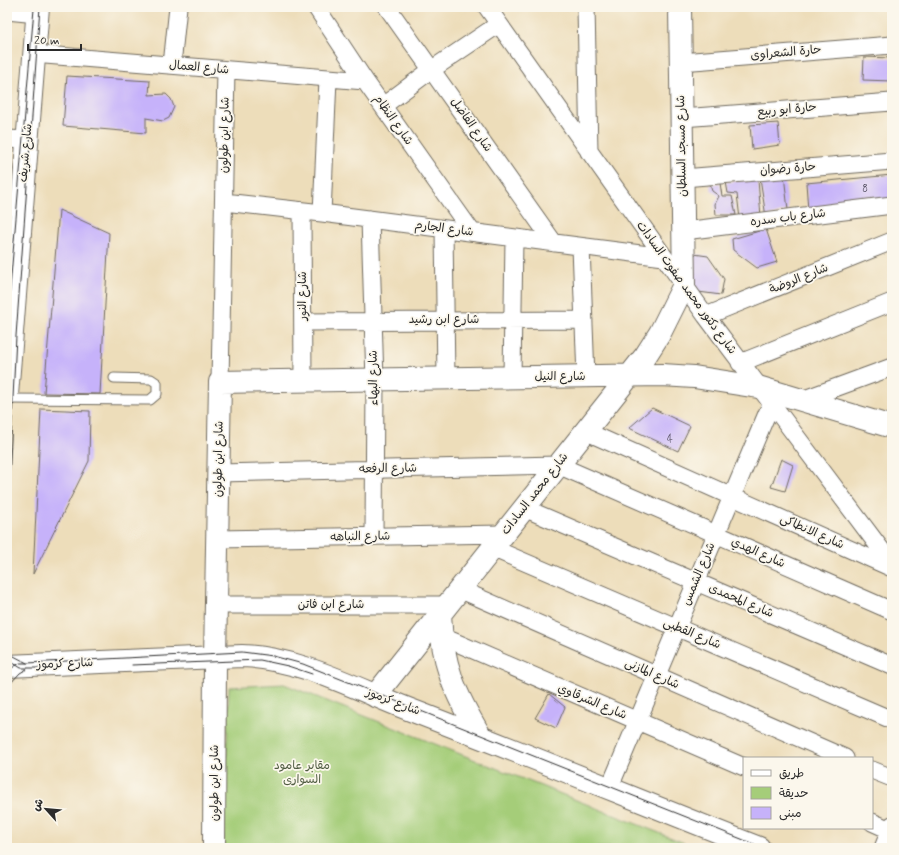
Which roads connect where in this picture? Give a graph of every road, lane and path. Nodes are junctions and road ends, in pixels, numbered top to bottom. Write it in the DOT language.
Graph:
graph roads {
  1 [pos="178,7"];
  2 [pos="316,7"];
  3 [pos="387,7"];
  4 [pos="586,7"];
  5 [pos="680,7"];
  6 [pos="37,10"];
  7 [pos="7,11"];
  8 [pos="492,12"];
  9 [pos="892,45"];
  10 [pos="34,54"];
  11 [pos="681,62"];
  12 [pos="172,66"];
  13 [pos="226,70"];
  14 [pos="431,70"];
  15 [pos="328,79"];
  16 [pos="365,81"];
  17 [pos="892,102"];
  18 [pos="383,106"];
  19 [pos="682,118"];
  20 [pos="17,139"];
  21 [pos="589,152"];
  22 [pos="892,161"];
  23 [pos="683,178"];
  24 [pos="224,202"];
  25 [pos="892,205"];
  26 [pos="302,211"];
  27 [pos="322,213"];
  28 [pos="370,219"];
  29 [pos="444,229"];
  30 [pos="684,231"];
  31 [pos="472,232"];
  32 [pos="514,238"];
  33 [pos="892,241"];
  34 [pos="554,243"];
  35 [pos="581,247"];
  36 [pos="664,257"];
  37 [pos="684,286"];
  38 [pos="892,302"];
  39 [pos="706,316"];
  40 [pos="445,320"];
  41 [pos="513,320"];
  42 [pos="584,320"];
  43 [pos="373,321"];
  44 [pos="303,322"];
  45 [pos="740,362"];
  46 [pos="892,367"];
  47 [pos="629,376"];
  48 [pos="512,377"];
  49 [pos="586,377"];
  50 [pos="114,378"];
  51 [pos="446,379"];
  52 [pos="375,381"];
  53 [pos="220,382"];
  54 [pos="303,382"];
  55 [pos="7,395"];
  56 [pos="764,395"];
  57 [pos="7,399"];
  58 [pos="802,400"];
  59 [pos="892,427"];
  60 [pos="585,431"];
  61 [pos="558,465"];
  62 [pos="375,470"];
  63 [pos="219,473"];
  64 [pos="732,496"];
  65 [pos="524,508"];
  66 [pos="716,534"];
  67 [pos="374,536"];
  68 [pos="217,539"];
  69 [pos="498,541"];
  70 [pos="891,561"];
  71 [pos="696,582"];
  72 [pos="449,603"];
  73 [pos="216,605"];
  74 [pos="892,612"];
  75 [pos="677,628"];
  76 [pos="441,636"];
  77 [pos="216,658"];
  78 [pos="7,666"];
  79 [pos="892,666"];
  80 [pos="657,676"];
  81 [pos="375,696"];
  82 [pos="892,720"];
  83 [pos="638,721"];
  84 [pos="481,737"];
  85 [pos="843,757"];
  86 [pos="743,767"];
  87 [pos="873,770"];
  88 [pos="892,778"];
  89 [pos="609,789"];
  90 [pos="873,822"];
  91 [pos="891,829"];
  92 [pos="214,848"];
  93 [pos="759,848"];
  94 [pos="883,848"];
  1 -- 12 [label="street"];
  2 -- 16 [label="street, شارع النظام"];
  3 -- 14 [label="street, شارع الفاضل"];
  4 -- 21 [label="street"];
  5 -- 11 [label="main road, شارع مسجد السلطان"];
  6 -- 7 [label="street"];
  6 -- 10 [label="main road, شارع شريف"];
  8 -- 14 [label="street"];
  8 -- 21 [label="street, شارع دكتور محمد صفوت السادات"];
  9 -- 11 [label="street, حارة الشعراوى"];
  10 -- 12 [label="street, شارع العمال"];
  10 -- 20 [label="main road, شارع شريف"];
  11 -- 19 [label="main road, شارع مسجد السلطان"];
  12 -- 13 [label="street, شارع العمال"];
  13 -- 15 [label="street, شارع العمال"];
  13 -- 24 [label="street, شارع ابن طولون"];
  14 -- 18 [label="street"];
  14 -- 34 [label="street, شارع الفاضل"];
  15 -- 16 [label="street, شارع العمال"];
  15 -- 27 [label="street"];
  16 -- 18 [label="street, شارع النظام"];
  17 -- 19 [label="street, حارة ابو ربيع"];
  18 -- 31 [label="street, شارع النظام"];
  19 -- 23 [label="main road, شارع مسجد السلطان"];
  20 -- 55 [label="main road, شارع شريف"];
  21 -- 36 [label="street, شارع دكتور محمد صفوت السادات"];
  22 -- 23 [label="street, حارة رضوان"];
  23 -- 30 [label="main road, شارع مسجد السلطان"];
  24 -- 26 [label="street, شارع الجارم"];
  24 -- 53 [label="street, شارع ابن طولون"];
  25 -- 30 [label="street, شارع باب سدره"];
  26 -- 27 [label="street, شارع الجارم"];
  26 -- 44 [label="street, شارع النور"];
  27 -- 28 [label="street, شارع الجارم"];
  28 -- 29 [label="street, شارع الجارم"];
  28 -- 43 [label="street, شارع البهاء"];
  29 -- 31 [label="street, شارع الجارم"];
  29 -- 40 [label="street"];
  30 -- 37 [label="main road, شارع مسجد السلطان"];
  31 -- 32 [label="street, شارع الجارم"];
  32 -- 34 [label="street, شارع الجارم"];
  32 -- 41 [label="street"];
  33 -- 39 [label="street, شارع الروضة"];
  34 -- 35 [label="street, شارع الجارم"];
  35 -- 36 [label="street, شارع الجارم"];
  35 -- 42 [label="street"];
  36 -- 37 [label="street, شارع دكتور محمد صفوت السادات"];
  37 -- 39 [label="street, شارع دكتور محمد صفوت السادات"];
  37 -- 47 [label="main road, شارع محمد السادات"];
  38 -- 45 [label="street"];
  39 -- 45 [label="street, شارع دكتور محمد صفوت السادات"];
  40 -- 41 [label="street, شارع ابن رشيد"];
  40 -- 43 [label="street, شارع ابن رشيد"];
  40 -- 51 [label="street"];
  41 -- 42 [label="street, شارع ابن رشيد"];
  41 -- 48 [label="street"];
  42 -- 49 [label="street"];
  43 -- 44 [label="street, شارع ابن رشيد"];
  43 -- 52 [label="street, شارع البهاء"];
  44 -- 54 [label="street, شارع النور"];
  45 -- 56 [label="street, شارع دكتور محمد صفوت السادات"];
  46 -- 58 [label="street"];
  47 -- 49 [label="main road, شارع النيل"];
  47 -- 56 [label="main road, شارع النيل"];
  47 -- 60 [label="main road, شارع محمد السادات"];
  48 -- 49 [label="main road, شارع النيل"];
  48 -- 51 [label="main road, شارع النيل"];
  50 -- 57 [label="lane"];
  51 -- 52 [label="main road, شارع النيل"];
  52 -- 54 [label="main road, شارع النيل"];
  52 -- 62 [label="street, شارع البهاء"];
  53 -- 54 [label="main road, شارع النيل"];
  53 -- 63 [label="main road, شارع ابن طولون"];
  56 -- 58 [label="main road, شارع النيل"];
  56 -- 64 [label="street, شارع الشمس"];
  56 -- 70 [label="street, شارع دكتور محمد صفوت السادات"];
  58 -- 59 [label="main road, شارع النيل"];
  60 -- 61 [label="main road, شارع محمد السادات"];
  60 -- 64 [label="street, شارع الانطاكى"];
  61 -- 62 [label="street, شارع الرفعه"];
  61 -- 65 [label="main road, شارع محمد السادات"];
  61 -- 66 [label="street, شارع الهدي"];
  62 -- 63 [label="street, شارع الرفعه"];
  62 -- 67 [label="street, شارع البهاء"];
  63 -- 68 [label="main road, شارع ابن طولون"];
  64 -- 66 [label="street, شارع الشمس"];
  64 -- 70 [label="street, شارع الانطاكى"];
  65 -- 69 [label="main road, شارع محمد السادات"];
  65 -- 71 [label="street, شارع المحمدى"];
  66 -- 71 [label="street, شارع الشمس"];
  66 -- 74 [label="street, شارع الهدي"];
  67 -- 68 [label="street, شارع النباهه"];
  67 -- 69 [label="street, شارع النباهه"];
  68 -- 73 [label="main road, شارع ابن طولون"];
  69 -- 72 [label="main road, شارع محمد السادات"];
  69 -- 75 [label="street, شارع القطبى"];
  71 -- 75 [label="street, شارع الشمس"];
  71 -- 79 [label="street, شارع المحمدى"];
  72 -- 73 [label="street, شارع ابن فاتن"];
  72 -- 76 [label="main road"];
  72 -- 80 [label="street, شارع المازنى"];
  72 -- 81 [label="main road, شارع محمد السادات"];
  73 -- 77 [label="main road, شارع ابن طولون"];
  75 -- 80 [label="street, شارع الشمس"];
  75 -- 82 [label="street, شارع القطبى"];
  76 -- 83 [label="street, شارع الشرقاوي"];
  76 -- 84 [label="main road"];
  77 -- 78 [label="main road, شارع كرموز"];
  77 -- 81 [label="main road, شارع كرموز"];
  77 -- 92 [label="main road, شارع ابن طولون"];
  80 -- 83 [label="street, شارع الشمس"];
  80 -- 85 [label="street, شارع المازنى"];
  81 -- 84 [label="main road, شارع كرموز"];
  83 -- 86 [label="street, شارع الشرقاوي"];
  83 -- 89 [label="street, شارع الشمس"];
  84 -- 89 [label="main road, شارع كرموز"];
  87 -- 88 [label="street"];
  89 -- 93 [label="main road, شارع كرموز"];
  90 -- 91 [label="street"];
  91 -- 94 [label="street"];
}
